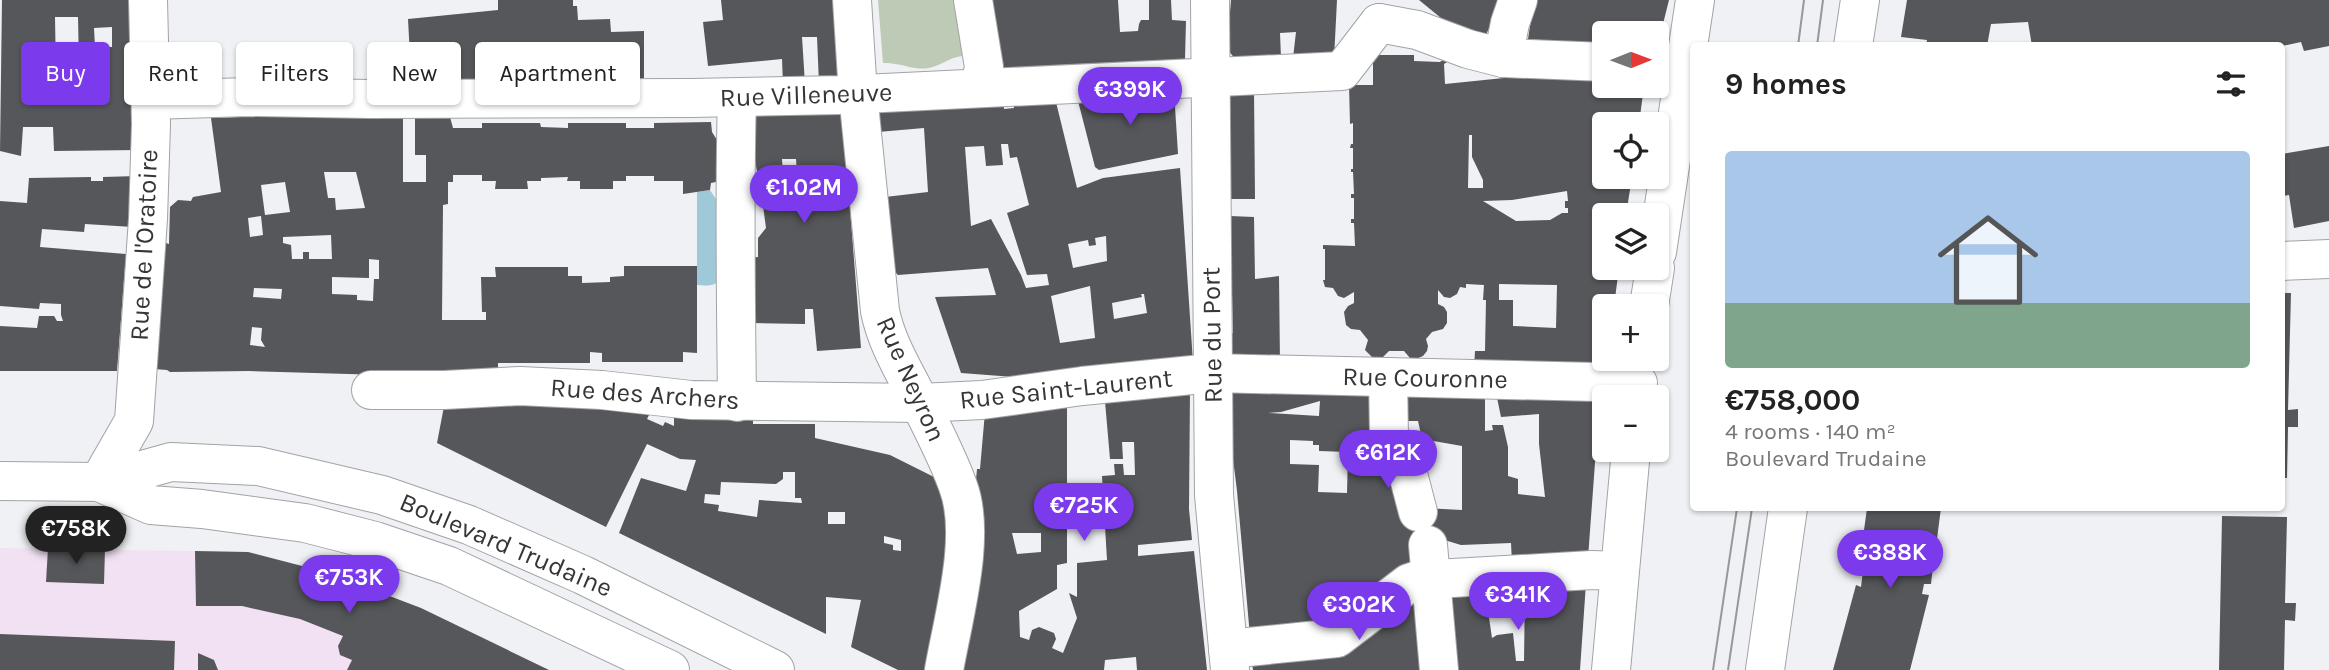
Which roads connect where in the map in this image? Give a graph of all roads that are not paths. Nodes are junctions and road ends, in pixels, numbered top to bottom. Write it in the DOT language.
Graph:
graph roads {
  1 [pos="148,0"];
  2 [pos="852,0"];
  3 [pos="973,0"];
  4 [pos="1210,0"];
  5 [pos="1518,0"];
  6 [pos="1695,0"];
  7 [pos="1860,0"];
  8 [pos="1380,11"];
  9 [pos="149,42"];
  10 [pos="1854,42"];
  11 [pos="1503,58"];
  12 [pos="1592,61"];
  13 [pos="1671,70"];
  14 [pos="1210,78"];
  15 [pos="980,87"];
  16 [pos="858,94"];
  17 [pos="222,98"];
  18 [pos="737,98"];
  19 [pos="150,105"];
  20 [pos="1661,203"];
  21 [pos="2329,259"];
  22 [pos="2285,261"];
  23 [pos="1212,373"];
  24 [pos="1388,377"];
  25 [pos="1638,380"];
  26 [pos="370,390"];
  27 [pos="737,402"];
  28 [pos="920,402"];
  29 [pos="1630,462"];
  30 [pos="0,481"];
  31 [pos="99,482"];
  32 [pos="1788,511"];
  33 [pos="1426,545"];
  34 [pos="1619,571"];
  35 [pos="1229,660"];
  36 [pos="670,670"];
  37 [pos="775,670"];
  38 [pos="944,670"];
  39 [pos="1439,670"];
  40 [pos="1612,670"];
  41 [pos="1765,670"];
  1 -- 9 [label="street, Rue de l'Oratoire"];
  2 -- 16 [label="street, Rue Neyron"];
  3 -- 15 [label="street"];
  4 -- 14 [label="street, Rue du Port"];
  5 -- 11 [label="street"];
  6 -- 13 [label="street"];
  7 -- 10 [label="street"];
  8 -- 11 [label="street"];
  8 -- 14 [label="street, Rue Villeneuve"];
  11 -- 12 [label="street"];
  13 -- 20 [label="street"];
  14 -- 15 [label="street, Rue Villeneuve"];
  14 -- 23 [label="street, Rue du Port"];
  15 -- 16 [label="street, Rue Villeneuve"];
  16 -- 18 [label="street, Rue Villeneuve"];
  16 -- 28 [label="street, Rue Neyron"];
  17 -- 18 [label="street, Rue Villeneuve"];
  18 -- 27 [label="street"];
  19 -- 31 [label="street, Rue de l'Oratoire"];
  21 -- 22 [label="street"];
  23 -- 24 [label="street, Rue Couronne"];
  23 -- 28 [label="street, Rue Saint-Laurent"];
  23 -- 35 [label="street, Rue du Port"];
  24 -- 25 [label="street, Rue Couronne"];
  24 -- 33 [label="street"];
  26 -- 27 [label="street, Rue des Archers"];
  27 -- 28 [label="street, Rue des Archers"];
  28 -- 38 [label="street, Rue Neyron"];
  29 -- 34 [label="street"];
  30 -- 31 [label="street, Boulevard Trudaine"];
  31 -- 36 [label="street, Boulevard Trudaine"];
  31 -- 37 [label="street, Boulevard Trudaine"];
  32 -- 41 [label="street"];
  33 -- 34 [label="street"];
  33 -- 35 [label="street"];
  33 -- 39 [label="street"];
  34 -- 40 [label="street"];
}
